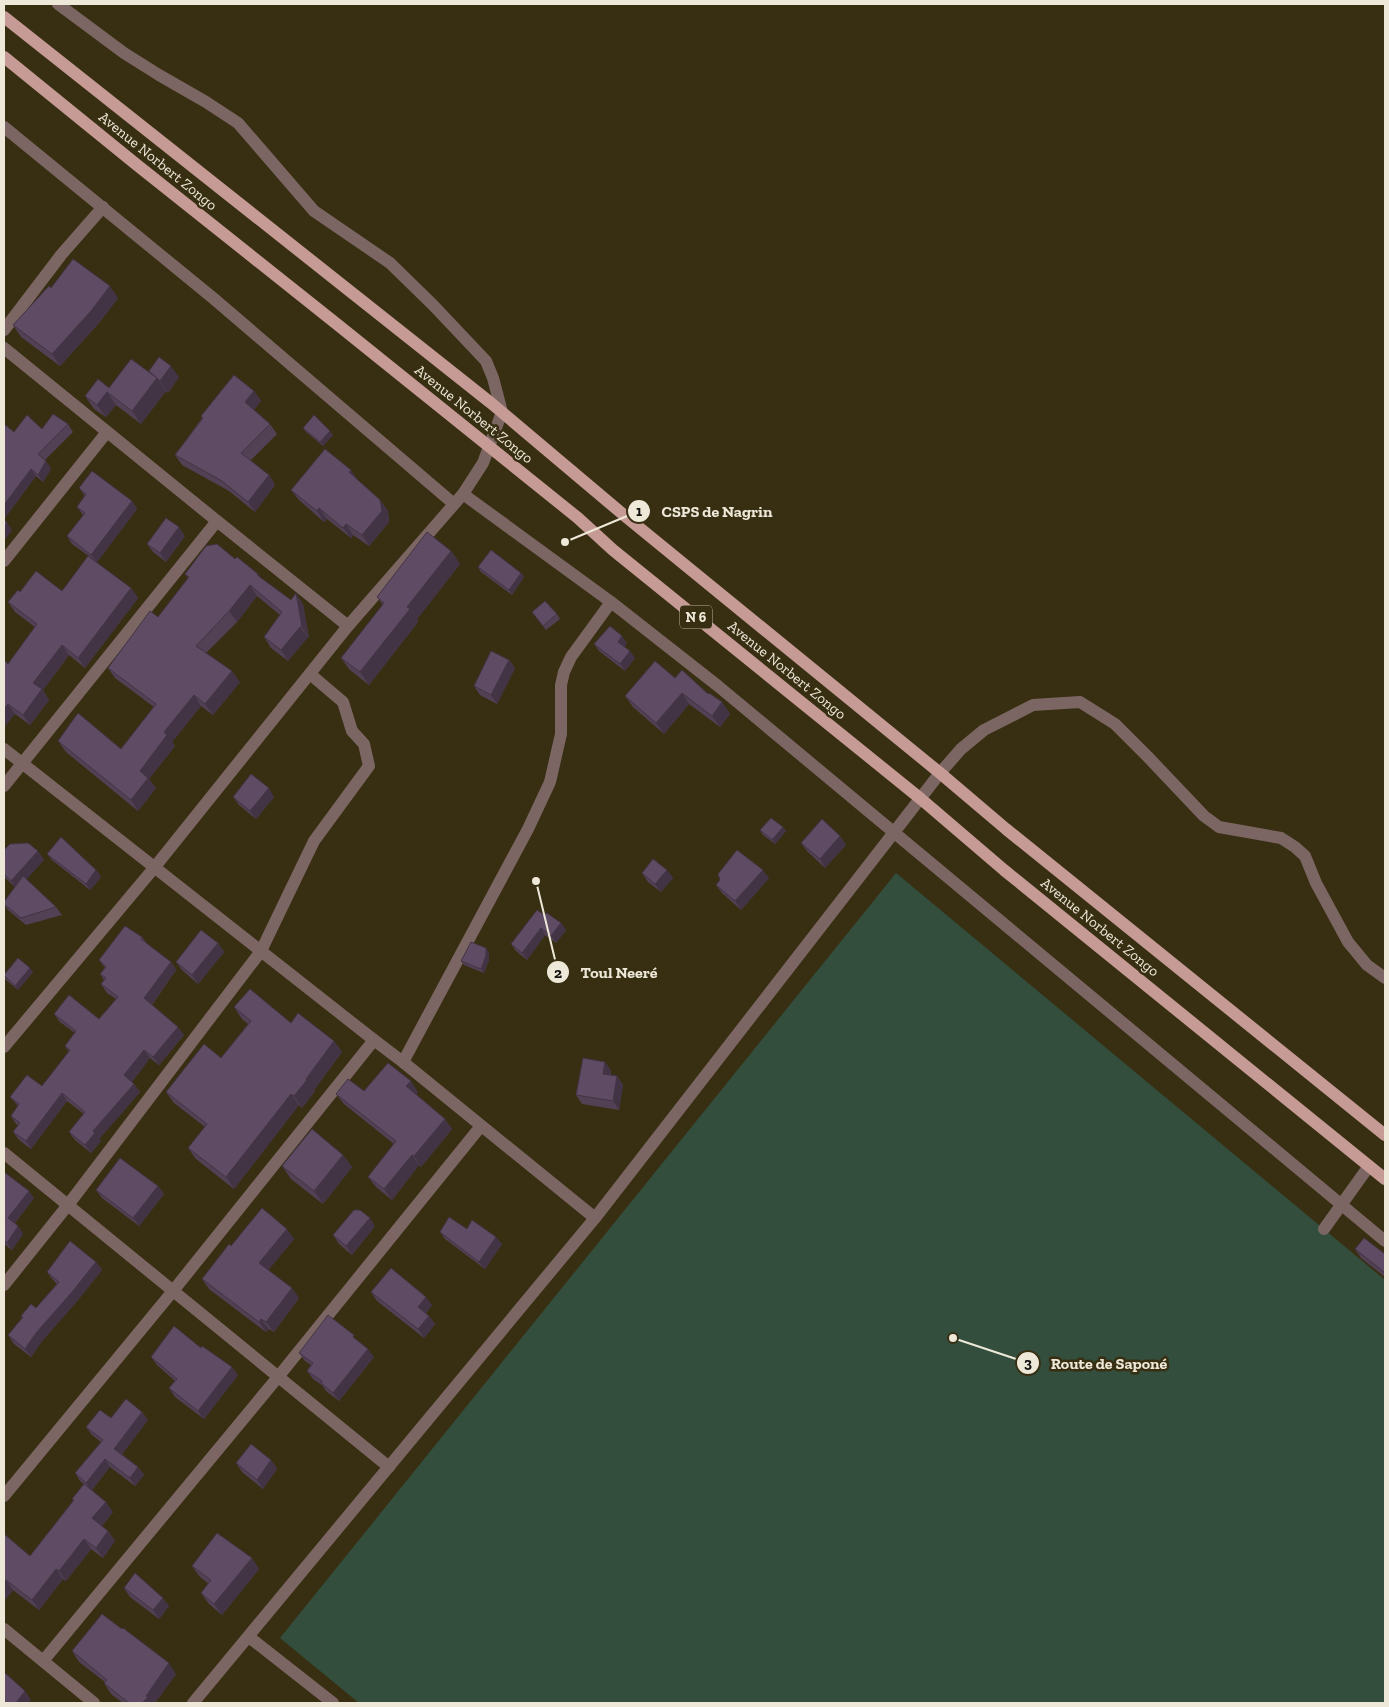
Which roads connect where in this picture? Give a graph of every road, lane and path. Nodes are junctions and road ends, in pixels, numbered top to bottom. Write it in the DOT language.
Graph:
graph roads {
  1 [pos="58,4"];
  2 [pos="4,18"];
  3 [pos="4,57"];
  4 [pos="4,127"];
  5 [pos="103,208"];
  6 [pos="4,330"];
  7 [pos="4,348"];
  8 [pos="502,412"];
  9 [pos="107,432"];
  10 [pos="489,448"];
  11 [pos="463,494"];
  12 [pos="454,504"];
  13 [pos="216,521"];
  14 [pos="4,561"];
  15 [pos="610,602"];
  16 [pos="348,626"];
  17 [pos="310,674"];
  18 [pos="4,750"];
  19 [pos="22,764"];
  20 [pos="940,773"];
  21 [pos="4,786"];
  22 [pos="921,800"];
  23 [pos="894,833"];
  24 [pos="154,868"];
  25 [pos="260,951"];
  26 [pos="1385,978"];
  27 [pos="374,1040"];
  28 [pos="4,1047"];
  29 [pos="403,1062"];
  30 [pos="481,1126"];
  31 [pos="1385,1135"];
  32 [pos="4,1153"];
  33 [pos="1369,1166"];
  34 [pos="1385,1179"];
  35 [pos="68,1205"];
  36 [pos="1343,1205"];
  37 [pos="595,1218"];
  38 [pos="1324,1229"];
  39 [pos="1385,1241"];
  40 [pos="4,1285"];
  41 [pos="173,1291"];
  42 [pos="278,1376"];
  43 [pos="389,1468"];
  44 [pos="4,1496"];
  45 [pos="4,1629"];
  46 [pos="249,1637"];
  47 [pos="43,1661"];
  48 [pos="94,1703"];
  49 [pos="193,1703"];
  50 [pos="333,1703"];
  1 -- 8 [label="street"];
  2 -- 8 [label="main road, Avenue Norbert Zongo / N 6"];
  3 -- 10 [label="main road, Avenue Norbert Zongo / N 6"];
  4 -- 5 [label="street"];
  5 -- 6 [label="street"];
  5 -- 12 [label="street"];
  7 -- 9 [label="street"];
  8 -- 10 [label="street"];
  8 -- 20 [label="main road, Avenue Norbert Zongo / N 6"];
  9 -- 13 [label="street"];
  9 -- 14 [label="street"];
  10 -- 11 [label="street"];
  10 -- 22 [label="main road, Avenue Norbert Zongo / N 6"];
  11 -- 12 [label="street"];
  11 -- 15 [label="street"];
  12 -- 16 [label="street"];
  13 -- 16 [label="street"];
  13 -- 19 [label="street"];
  15 -- 23 [label="street"];
  15 -- 29 [label="street"];
  16 -- 17 [label="street"];
  17 -- 24 [label="street"];
  17 -- 25 [label="street"];
  18 -- 19 [label="street"];
  19 -- 21 [label="street"];
  19 -- 24 [label="street"];
  20 -- 22 [label="street"];
  20 -- 26 [label="street"];
  20 -- 31 [label="main road, Avenue Norbert Zongo / N 6"];
  22 -- 23 [label="street"];
  22 -- 33 [label="main road, Avenue Norbert Zongo / N 6"];
  23 -- 36 [label="street"];
  23 -- 37 [label="street"];
  24 -- 25 [label="street"];
  24 -- 28 [label="street"];
  25 -- 27 [label="street"];
  25 -- 35 [label="street"];
  27 -- 29 [label="street"];
  27 -- 41 [label="street"];
  29 -- 30 [label="street"];
  30 -- 37 [label="street"];
  30 -- 42 [label="street"];
  32 -- 35 [label="street"];
  33 -- 34 [label="main road, Avenue Norbert Zongo / N 6"];
  33 -- 36 [label="street"];
  35 -- 40 [label="street"];
  35 -- 41 [label="street"];
  36 -- 38 [label="street"];
  36 -- 39 [label="street"];
  37 -- 43 [label="street"];
  41 -- 42 [label="street"];
  41 -- 44 [label="street"];
  42 -- 43 [label="street"];
  42 -- 47 [label="street"];
  43 -- 46 [label="street"];
  45 -- 47 [label="street"];
  46 -- 49 [label="street"];
  46 -- 50 [label="street"];
  47 -- 48 [label="street"];
}
